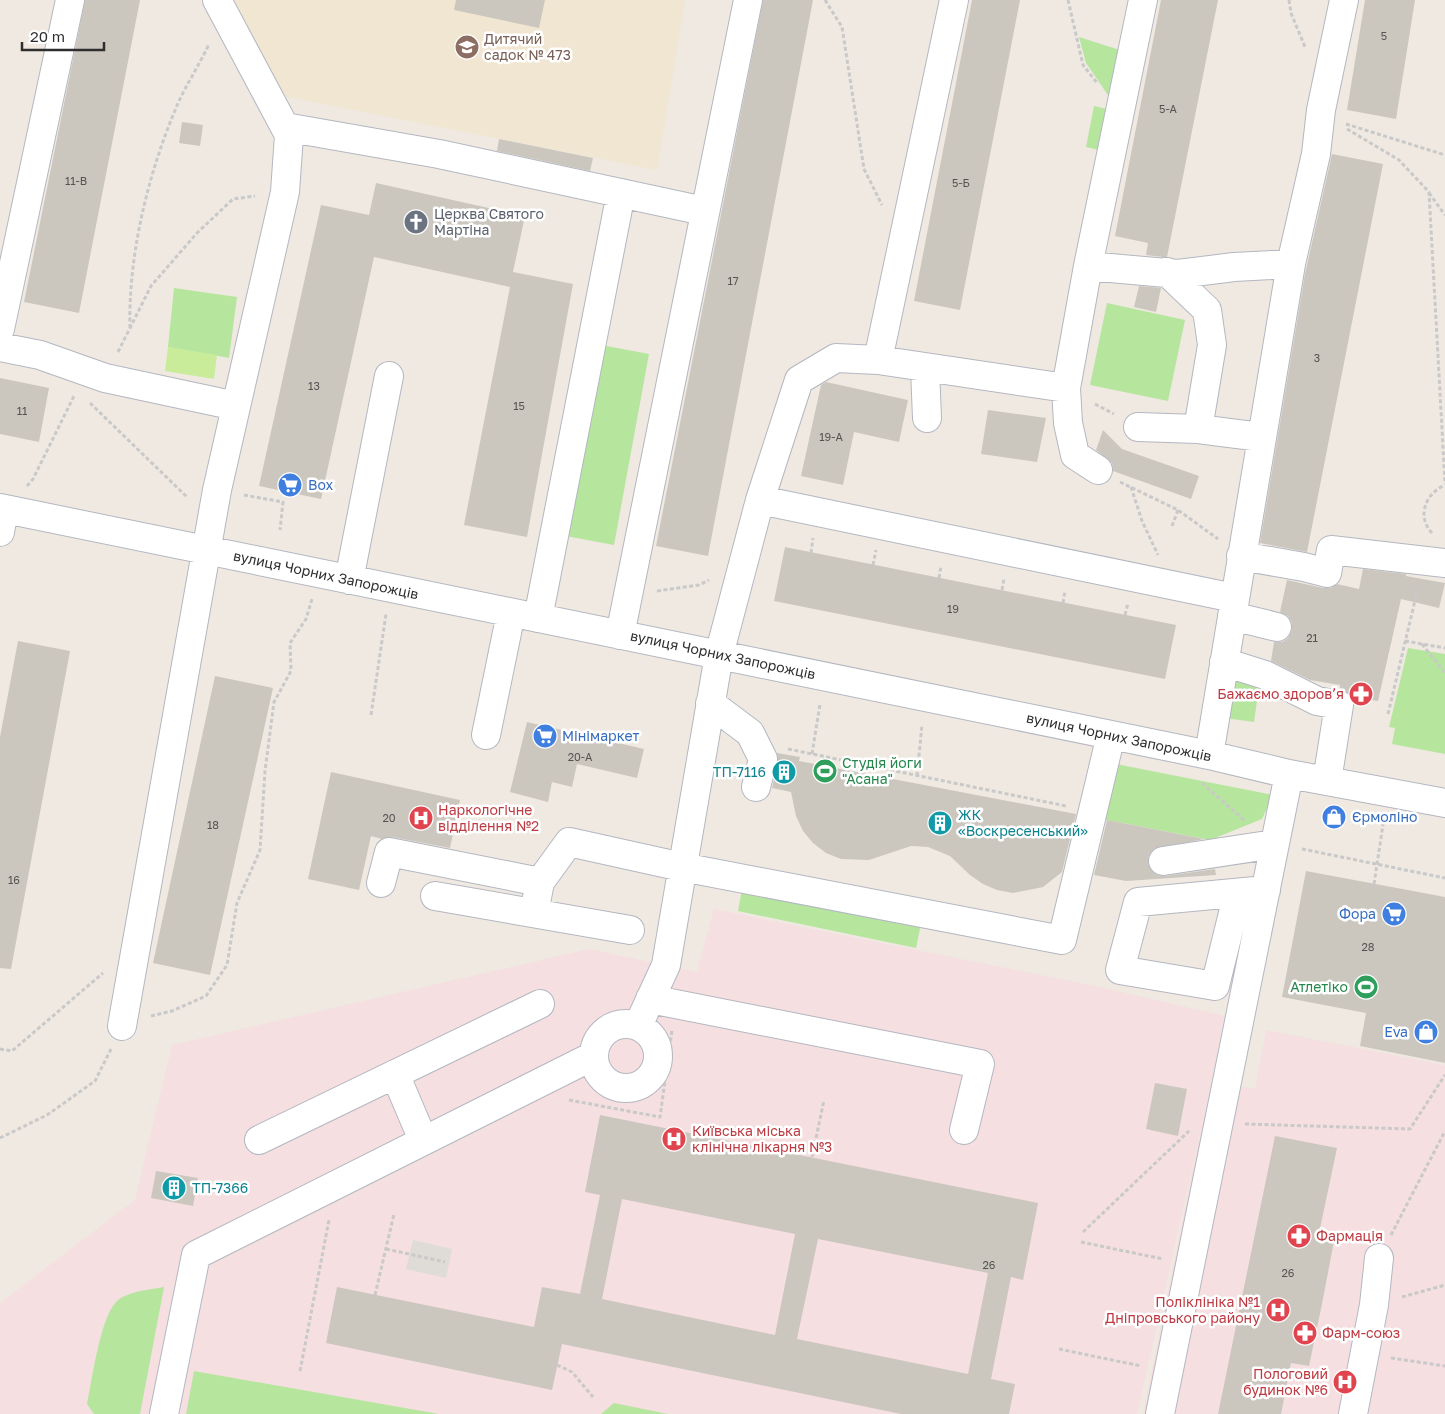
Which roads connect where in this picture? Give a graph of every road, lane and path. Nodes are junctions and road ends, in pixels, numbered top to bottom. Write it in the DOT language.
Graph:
graph roads {
  1 [pos="70,0"];
  2 [pos="748,0"];
  3 [pos="825,0"];
  4 [pos="954,0"];
  5 [pos="1068,0"];
  6 [pos="1143,0"];
  7 [pos="1344,0"];
  8 [pos="220,7"];
  9 [pos="1120,111"];
  10 [pos="285,127"];
  11 [pos="1445,156"];
  12 [pos="285,192"];
  13 [pos="1429,192"];
  14 [pos="621,193"];
  15 [pos="704,211"];
  16 [pos="1445,215"];
  17 [pos="902,246"];
  18 [pos="1291,264"];
  19 [pos="1088,266"];
  20 [pos="1167,272"];
  21 [pos="0,329"];
  22 [pos="130,330"];
  23 [pos="0,346"];
  24 [pos="878,360"];
  25 [pos="925,368"];
  26 [pos="389,376"];
  27 [pos="105,378"];
  28 [pos="1066,388"];
  29 [pos="77,390"];
  30 [pos="84,397"];
  31 [pos="236,406"];
  32 [pos="927,418"];
  33 [pos="1138,427"];
  34 [pos="1198,429"];
  35 [pos="1261,437"];
  36 [pos="1098,470"];
  37 [pos="33,479"];
  38 [pos="1445,485"];
  39 [pos="1130,486"];
  40 [pos="217,490"];
  41 [pos="190,500"];
  42 [pos="760,500"];
  43 [pos="1178,510"];
  44 [pos="1,516"];
  45 [pos="1425,521"];
  46 [pos="1172,526"];
  47 [pos="280,530"];
  48 [pos="206,550"];
  49 [pos="1241,556"];
  50 [pos="744,560"];
  51 [pos="1435,562"];
  52 [pos="349,580"];
  53 [pos="1166,584"];
  54 [pos="629,593"];
  55 [pos="313,596"];
  56 [pos="1233,607"];
  57 [pos="386,612"];
  58 [pos="511,612"];
  59 [pos="538,618"];
  60 [pos="1277,627"];
  61 [pos="620,635"];
  62 [pos="1405,641"];
  63 [pos="1421,643"];
  64 [pos="1445,648"];
  65 [pos="719,655"];
  66 [pos="1224,662"];
  67 [pos="1445,673"];
  68 [pos="821,702"];
  69 [pos="710,703"];
  70 [pos="1388,714"];
  71 [pos="371,715"];
  72 [pos="922,723"];
  73 [pos="486,735"];
  74 [pos="1111,735"];
  75 [pos="755,743"];
  76 [pos="812,754"];
  77 [pos="1209,755"];
  78 [pos="1289,774"];
  79 [pos="916,776"];
  80 [pos="1198,780"];
  81 [pos="1327,781"];
  82 [pos="756,787"];
  83 [pos="1445,803"];
  84 [pos="1068,806"];
  85 [pos="1385,810"];
  86 [pos="1275,844"];
  87 [pos="1163,861"];
  88 [pos="1376,863"];
  89 [pos="682,868"];
  90 [pos="1445,878"];
  91 [pos="540,882"];
  92 [pos="381,883"];
  93 [pos="1374,884"];
  94 [pos="1266,890"];
  95 [pos="1238,893"];
  96 [pos="435,896"];
  97 [pos="534,913"];
  98 [pos="630,930"];
  99 [pos="137,944"];
  100 [pos="650,999"];
  101 [pos="540,1004"];
  102 [pos="123,1024"];
  103 [pos="638,1026"];
  104 [pos="0,1050"];
  105 [pos="593,1056"];
  106 [pos="395,1074"];
  107 [pos="1445,1075"];
  108 [pos="824,1100"];
  109 [pos="560,1104"];
  110 [pos="660,1117"];
  111 [pos="1219,1123"];
  112 [pos="964,1130"];
  113 [pos="1445,1132"];
  114 [pos="0,1138"];
  115 [pos="259,1140"];
  116 [pos="423,1140"];
  117 [pos="812,1157"];
  118 [pos="394,1214"];
  119 [pos="329,1219"];
  120 [pos="1084,1232"];
  121 [pos="1081,1242"];
  122 [pos="386,1248"];
  123 [pos="1380,1258"];
  124 [pos="445,1262"];
  125 [pos="1190,1266"];
  126 [pos="1445,1285"];
  127 [pos="375,1295"];
  128 [pos="1374,1305"];
  129 [pos="1059,1348"];
  130 [pos="1365,1354"];
  131 [pos="557,1365"];
  132 [pos="1445,1366"];
  133 [pos="300,1371"];
  134 [pos="1168,1371"];
  135 [pos="593,1397"];
  136 [pos="164,1414"];
  137 [pos="1160,1414"];
  138 [pos="1353,1414"];
  1 -- 21 [label="street"];
  2 -- 15 [label="street"];
  3 -- 17 [label="path"];
  4 -- 17 [label="street"];
  5 -- 9 [label="path"];
  6 -- 9 [label="street"];
  7 -- 18 [label="street"];
  8 -- 10 [label="street"];
  8 -- 22 [label="path"];
  9 -- 19 [label="street"];
  10 -- 12 [label="street"];
  10 -- 14 [label="street"];
  11 -- 13 [label="path"];
  12 -- 22 [label="path"];
  12 -- 31 [label="street"];
  13 -- 16 [label="path"];
  13 -- 38 [label="path"];
  14 -- 15 [label="street"];
  14 -- 59 [label="street"];
  15 -- 54 [label="street"];
  17 -- 24 [label="street"];
  18 -- 20 [label="street"];
  18 -- 35 [label="street"];
  19 -- 20 [label="street"];
  19 -- 28 [label="street"];
  20 -- 34 [label="street"];
  22 -- 27 [label="path"];
  23 -- 27 [label="street"];
  24 -- 25 [label="street"];
  24 -- 42 [label="street"];
  25 -- 28 [label="street"];
  25 -- 32 [label="street"];
  26 -- 52 [label="street"];
  27 -- 31 [label="street"];
  28 -- 33 [label="path"];
  28 -- 36 [label="street"];
  29 -- 37 [label="path"];
  30 -- 41 [label="path"];
  31 -- 40 [label="street"];
  33 -- 34 [label="street"];
  34 -- 35 [label="street"];
  35 -- 49 [label="street"];
  36 -- 39 [label="path"];
  38 -- 45 [label="path"];
  39 -- 43 [label="path"];
  39 -- 53 [label="path"];
  40 -- 47 [label="path"];
  40 -- 48 [label="street"];
  42 -- 50 [label="street"];
  42 -- 53 [label="street"];
  43 -- 46 [label="path"];
  43 -- 49 [label="path"];
  44 -- 48 [label="street, вулиця Чорних Запорожців"];
  48 -- 52 [label="street, вулиця Чорних Запорожців"];
  48 -- 99 [label="street"];
  49 -- 51 [label="street"];
  49 -- 56 [label="street"];
  50 -- 54 [label="path"];
  50 -- 65 [label="street"];
  51 -- 62 [label="path"];
  52 -- 58 [label="street, вулиця Чорних Запорожців"];
  53 -- 56 [label="street"];
  54 -- 61 [label="street"];
  55 -- 102 [label="path"];
  56 -- 60 [label="street"];
  56 -- 66 [label="street"];
  57 -- 71 [label="path"];
  58 -- 59 [label="street, вулиця Чорних Запорожців"];
  58 -- 73 [label="street"];
  59 -- 61 [label="street, вулиця Чорних Запорожців"];
  61 -- 65 [label="street, вулиця Чорних Запорожців"];
  62 -- 63 [label="path"];
  62 -- 70 [label="path"];
  63 -- 64 [label="path"];
  63 -- 67 [label="path"];
  65 -- 69 [label="street"];
  65 -- 74 [label="street, вулиця Чорних Запорожців"];
  66 -- 77 [label="street"];
  66 -- 81 [label="street"];
  68 -- 76 [label="path"];
  69 -- 75 [label="street"];
  69 -- 89 [label="street"];
  72 -- 79 [label="path"];
  74 -- 77 [label="street, вулиця Чорних Запорожців"];
  74 -- 89 [label="street"];
  75 -- 76 [label="path"];
  75 -- 82 [label="street"];
  76 -- 79 [label="path"];
  77 -- 78 [label="street, вулиця Чорних Запорожців"];
  78 -- 81 [label="street, вулиця Чорних Запорожців"];
  78 -- 86 [label="street"];
  79 -- 84 [label="path"];
  80 -- 86 [label="path"];
  81 -- 83 [label="street, вулиця Чорних Запорожців"];
  85 -- 88 [label="path"];
  86 -- 87 [label="street"];
  86 -- 88 [label="path"];
  86 -- 94 [label="street"];
  88 -- 90 [label="path"];
  88 -- 93 [label="path"];
  89 -- 91 [label="street"];
  89 -- 100 [label="street"];
  91 -- 92 [label="street"];
  91 -- 97 [label="street"];
  94 -- 95 [label="street"];
  94 -- 111 [label="street"];
  95 -- 95 [label="street"];
  96 -- 97 [label="street"];
  97 -- 98 [label="street"];
  99 -- 102 [label="street"];
  99 -- 104 [label="path"];
  100 -- 103 [label="street"];
  100 -- 112 [label="street"];
  101 -- 106 [label="street"];
  102 -- 114 [label="path"];
  103 -- 105 [label="street"];
  103 -- 105 [label="street"];
  105 -- 116 [label="street"];
  106 -- 115 [label="street"];
  106 -- 116 [label="street"];
  107 -- 111 [label="path"];
  108 -- 117 [label="path"];
  109 -- 110 [label="path"];
  111 -- 120 [label="path"];
  111 -- 125 [label="street"];
  113 -- 123 [label="path"];
  116 -- 136 [label="street"];
  118 -- 122 [label="path"];
  119 -- 133 [label="path"];
  121 -- 125 [label="path"];
  122 -- 124 [label="path"];
  122 -- 127 [label="path"];
  123 -- 128 [label="street"];
  125 -- 134 [label="street"];
  126 -- 128 [label="path"];
  128 -- 130 [label="street"];
  129 -- 134 [label="path"];
  130 -- 132 [label="path"];
  130 -- 138 [label="street"];
  131 -- 135 [label="path"];
  134 -- 137 [label="street"];
}
